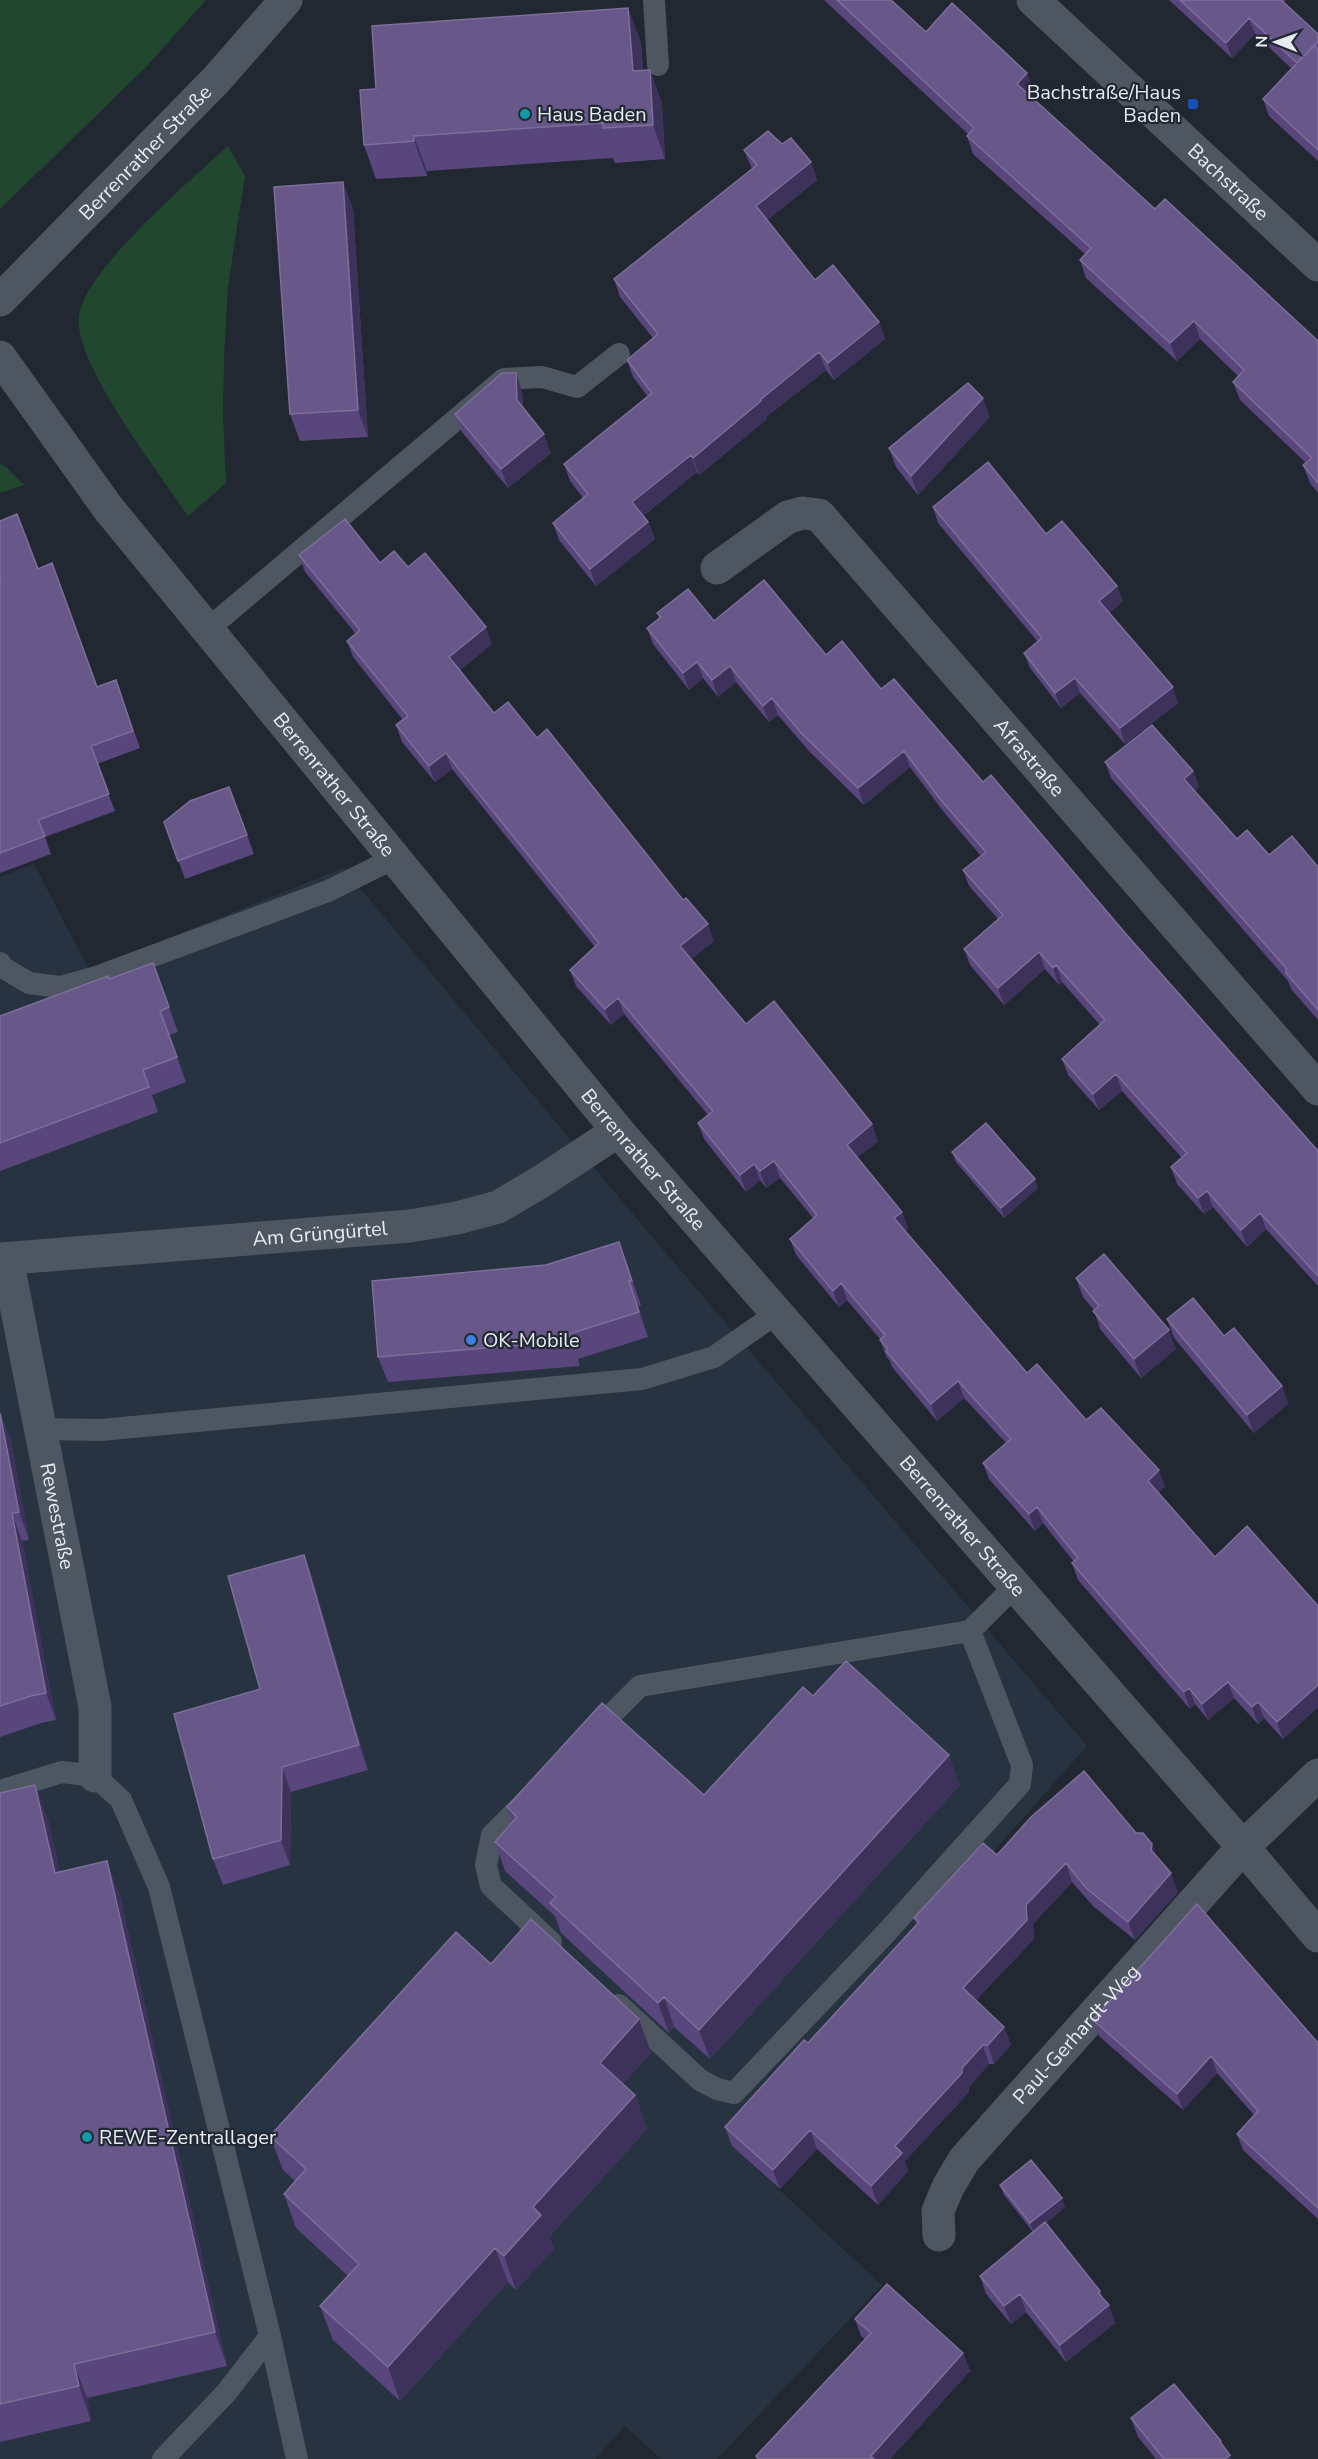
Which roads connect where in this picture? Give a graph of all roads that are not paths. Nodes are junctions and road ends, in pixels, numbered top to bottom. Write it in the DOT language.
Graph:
graph roads {
  1 [pos="286,0"];
  2 [pos="654,0"];
  3 [pos="1033,0"];
  4 [pos="658,66"];
  5 [pos="1318,265"];
  6 [pos="0,300"];
  7 [pos="619,354"];
  8 [pos="0,357"];
  9 [pos="717,568"];
  10 [pos="208,629"];
  11 [pos="394,858"];
  12 [pos="0,963"];
  13 [pos="1318,1089"];
  14 [pos="618,1131"];
  15 [pos="4,1259"];
  16 [pos="777,1313"];
  17 [pos="40,1429"];
  18 [pos="1015,1586"];
  19 [pos="970,1631"];
  20 [pos="574,1752"];
  21 [pos="1318,1775"];
  22 [pos="95,1776"];
  23 [pos="549,1777"];
  24 [pos="0,1791"];
  25 [pos="1243,1847"];
  26 [pos="1318,1936"];
  27 [pos="569,1959"];
  28 [pos="604,1991"];
  29 [pos="939,2235"];
  30 [pos="270,2336"];
  31 [pos="163,2459"];
  32 [pos="297,2459"];
  1 -- 6 [label="street, Berrenrather Straße"];
  2 -- 4 [label="lane"];
  3 -- 5 [label="street, Bachstraße"];
  7 -- 10 [label="lane"];
  8 -- 10 [label="street, Berrenrather Straße"];
  9 -- 13 [label="street, Afrastraße"];
  10 -- 11 [label="street, Berrenrather Straße"];
  11 -- 12 [label="lane"];
  11 -- 14 [label="street, Berrenrather Straße"];
  14 -- 15 [label="street, Am Grüngürtel"];
  14 -- 16 [label="street, Berrenrather Straße"];
  15 -- 17 [label="street, Rewestraße"];
  16 -- 17 [label="lane"];
  16 -- 18 [label="street, Berrenrather Straße"];
  17 -- 22 [label="street, Rewestraße"];
  18 -- 19 [label="lane"];
  18 -- 25 [label="street, Berrenrather Straße"];
  19 -- 20 [label="lane"];
  19 -- 28 [label="lane"];
  21 -- 25 [label="street, Paul-Gerhardt-Weg"];
  22 -- 24 [label="lane"];
  22 -- 30 [label="lane"];
  23 -- 27 [label="lane"];
  25 -- 26 [label="street, Berrenrather Straße"];
  25 -- 29 [label="street, Paul-Gerhardt-Weg"];
  30 -- 31 [label="lane"];
  30 -- 32 [label="lane"];
}
